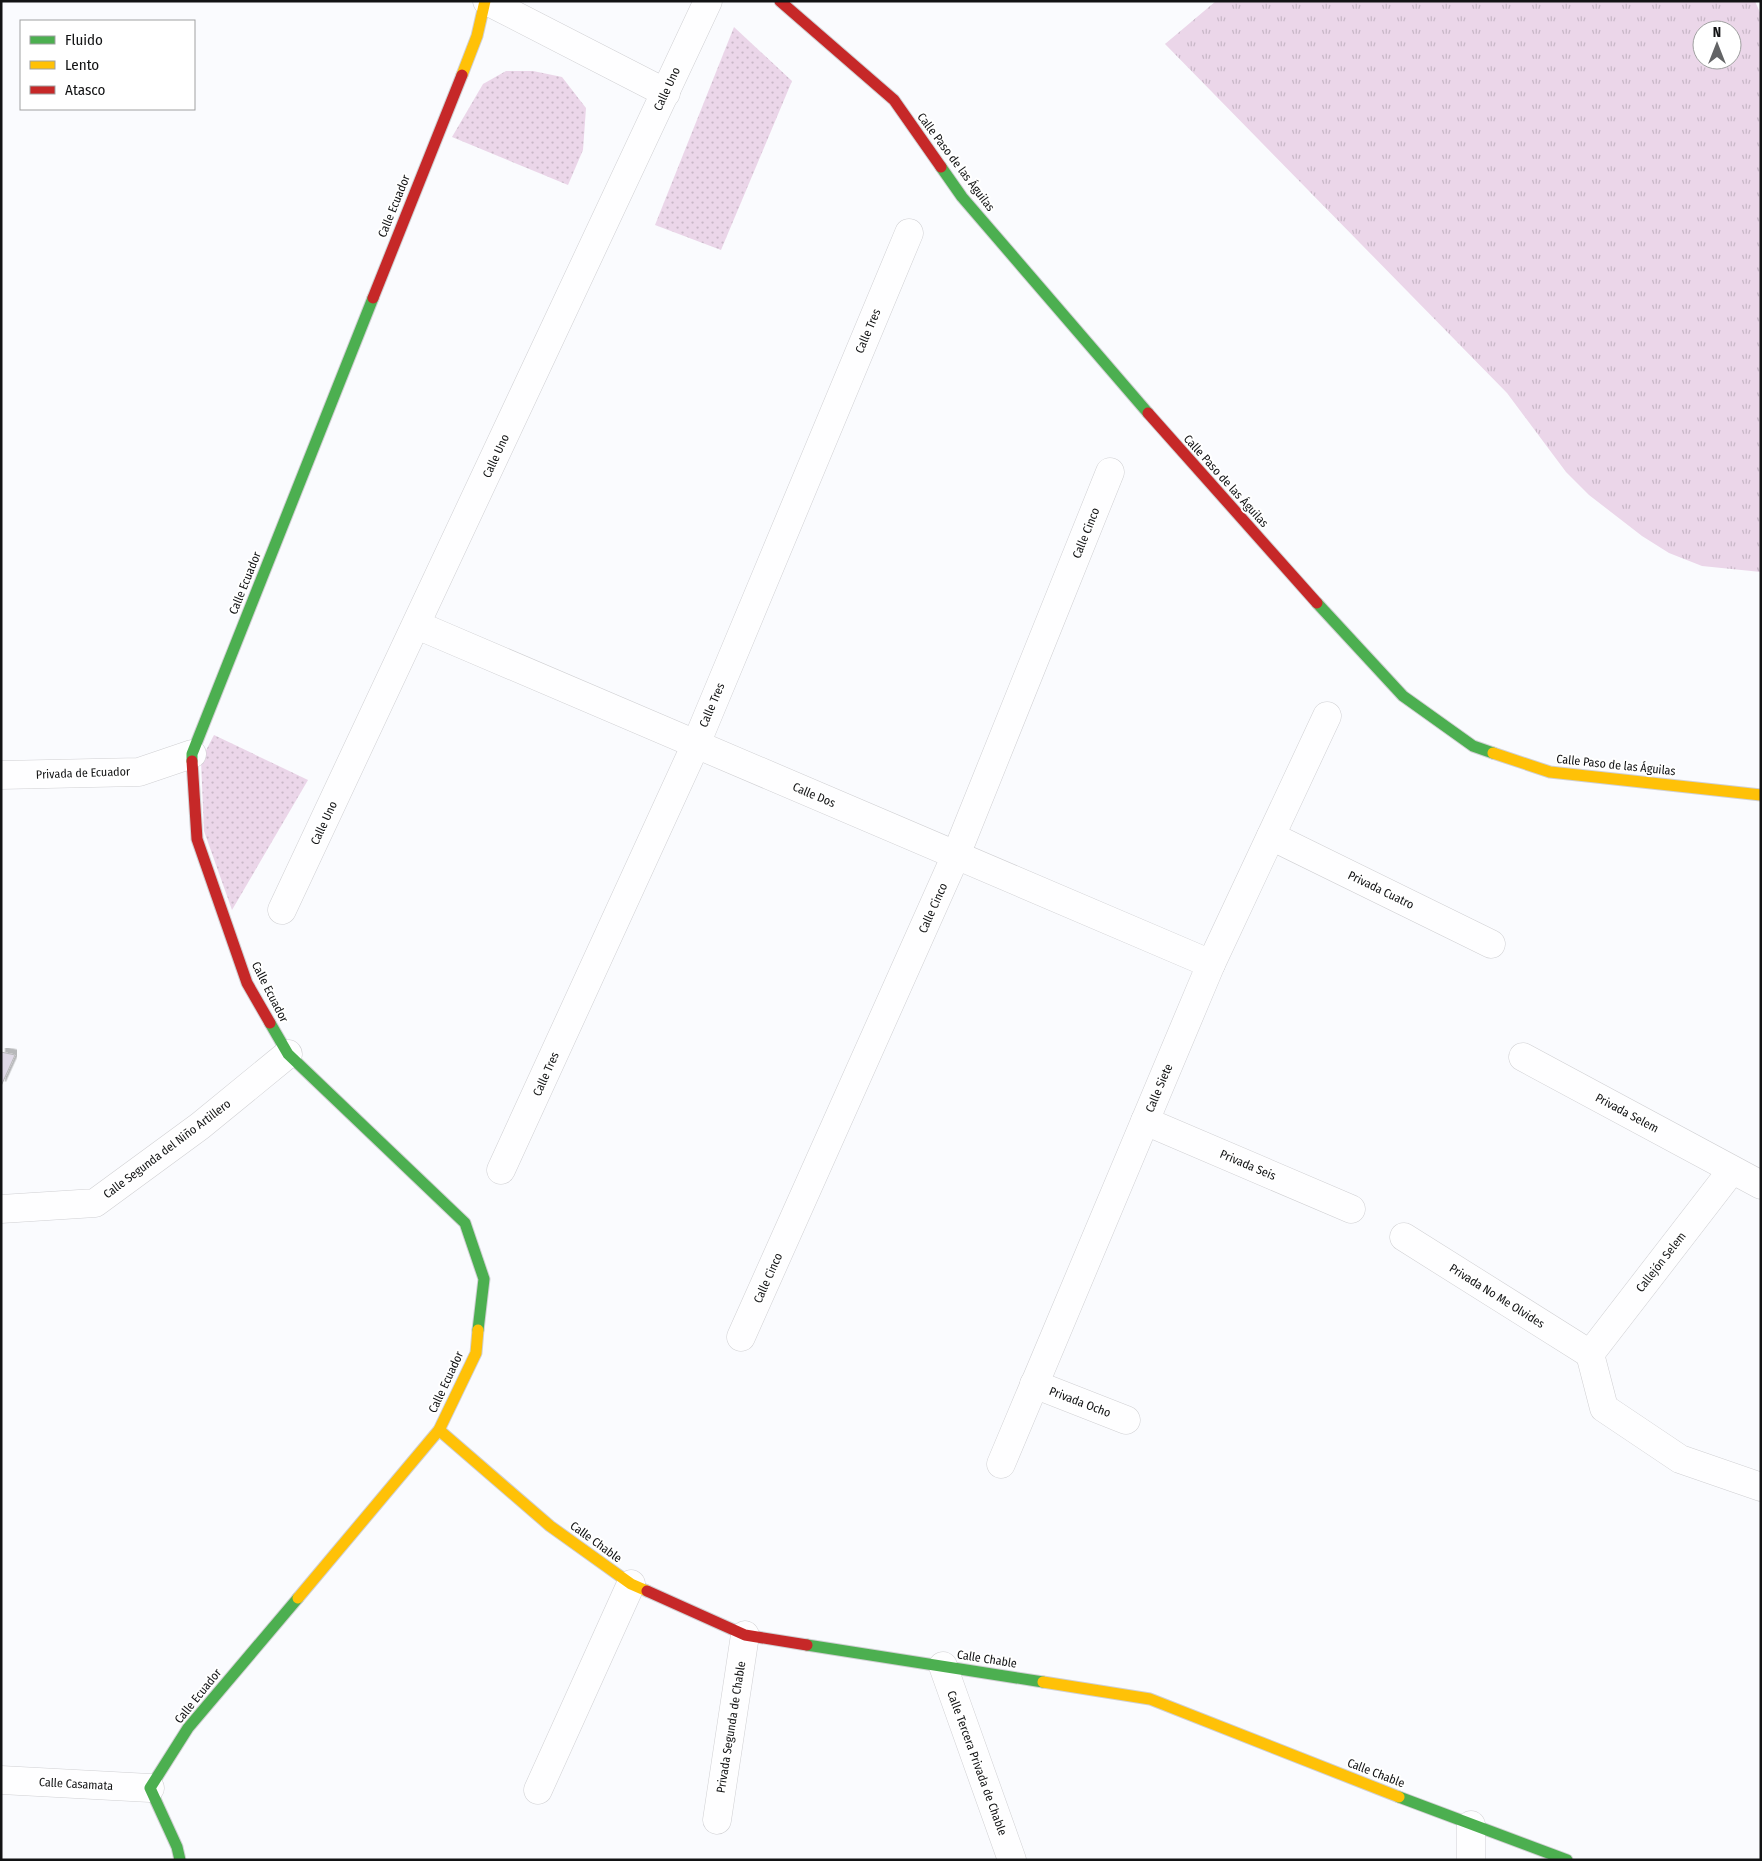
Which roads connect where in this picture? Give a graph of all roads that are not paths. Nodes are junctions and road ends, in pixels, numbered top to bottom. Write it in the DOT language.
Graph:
graph roads {
  1 [pos="486,1"];
  2 [pos="708,1"];
  3 [pos="780,1"];
  4 [pos="666,93"];
  5 [pos="909,233"];
  6 [pos="1110,472"];
  7 [pos="417,625"];
  8 [pos="1327,716"];
  9 [pos="696,744"];
  10 [pos="192,754"];
  11 [pos="1,775"];
  12 [pos="1761,795"];
  13 [pos="1271,836"];
  14 [pos="956,855"];
  15 [pos="282,910"];
  16 [pos="1491,944"];
  17 [pos="1211,964"];
  18 [pos="288,1054"];
  19 [pos="1523,1057"];
  20 [pos="1145,1121"];
  21 [pos="501,1170"];
  22 [pos="1732,1170"];
  23 [pos="1761,1185"];
  24 [pos="1,1209"];
  25 [pos="1351,1210"];
  26 [pos="1404,1237"];
  27 [pos="741,1337"];
  28 [pos="1590,1354"];
  29 [pos="1034,1384"];
  30 [pos="1126,1420"];
  31 [pos="439,1430"];
  32 [pos="1001,1464"];
  33 [pos="1761,1487"];
  34 [pos="631,1584"];
  35 [pos="745,1635"];
  36 [pos="943,1666"];
  37 [pos="1,1780"];
  38 [pos="150,1788"];
  39 [pos="538,1790"];
  40 [pos="717,1820"];
  41 [pos="1471,1825"];
  42 [pos="180,1860"];
  43 [pos="1012,1860"];
  44 [pos="1471,1860"];
  45 [pos="1567,1860"];
  1 -- 4 [label="street"];
  1 -- 10 [label="street, Calle Ecuador"];
  2 -- 4 [label="street, Calle Uno"];
  3 -- 12 [label="street, Calle Paso de las Águilas"];
  4 -- 7 [label="street, Calle Uno"];
  5 -- 9 [label="street, Calle Tres"];
  6 -- 14 [label="street, Calle Cinco"];
  7 -- 9 [label="street, Calle Dos"];
  7 -- 15 [label="street, Calle Uno"];
  8 -- 13 [label="street, Calle Siete"];
  9 -- 14 [label="street, Calle Dos"];
  9 -- 21 [label="street, Calle Tres"];
  10 -- 11 [label="street, Privada de Ecuador"];
  10 -- 18 [label="street, Calle Ecuador"];
  13 -- 16 [label="street, Privada Cuatro"];
  13 -- 17 [label="street, Calle Siete"];
  14 -- 17 [label="street, Calle Dos"];
  14 -- 27 [label="street, Calle Cinco"];
  17 -- 20 [label="street, Calle Siete"];
  18 -- 24 [label="street, Calle Segunda del Niño Artillero"];
  18 -- 31 [label="street, Calle Ecuador"];
  19 -- 22 [label="street, Privada Selem"];
  20 -- 25 [label="street, Privada Seis"];
  20 -- 29 [label="street, Calle Siete"];
  22 -- 23 [label="street, Privada Selem"];
  22 -- 28 [label="street, Callejón Selem"];
  26 -- 28 [label="street, Privada No Me Olvides"];
  28 -- 33 [label="street"];
  29 -- 30 [label="street, Privada Ocho"];
  29 -- 32 [label="street, Calle Siete"];
  31 -- 34 [label="street, Calle Chable"];
  31 -- 38 [label="street, Calle Ecuador"];
  34 -- 35 [label="street, Calle Chable"];
  34 -- 39 [label="street"];
  35 -- 36 [label="street, Calle Chable"];
  35 -- 40 [label="street, Privada Segunda de Chable"];
  36 -- 41 [label="street, Calle Chable"];
  36 -- 43 [label="street, Calle Tercera Privada de Chable"];
  37 -- 38 [label="street, Calle Casamata"];
  38 -- 42 [label="street"];
  41 -- 44 [label="street"];
  41 -- 45 [label="street, Calle Chable"];
}
